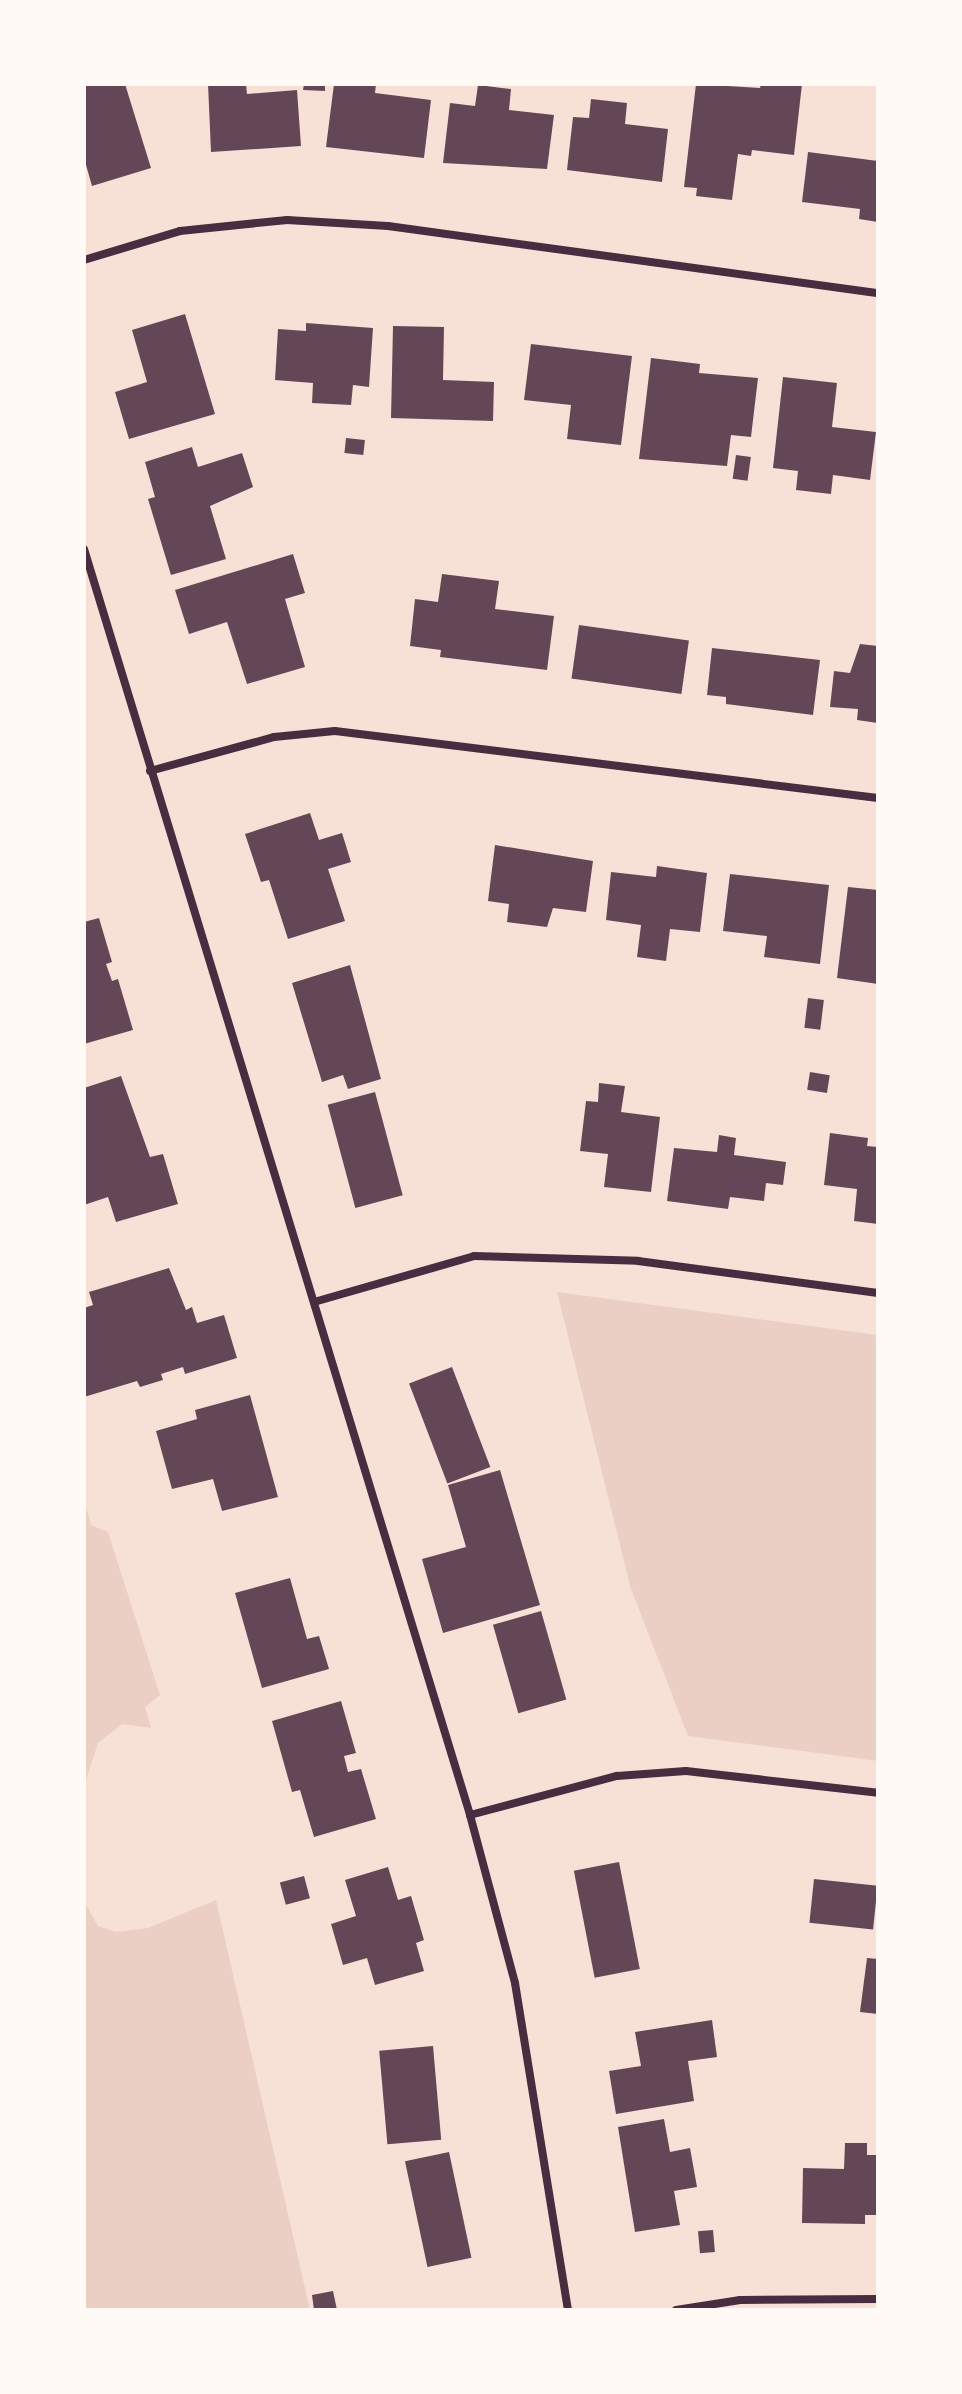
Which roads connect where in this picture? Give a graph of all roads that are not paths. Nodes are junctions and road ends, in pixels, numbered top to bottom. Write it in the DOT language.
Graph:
graph roads {
  1 [pos="84,260"];
  2 [pos="878,293"];
  3 [pos="84,549"];
  4 [pos="150,771"];
  5 [pos="878,798"];
  6 [pos="878,1293"];
  7 [pos="314,1302"];
  8 [pos="878,1793"];
  9 [pos="470,1815"];
  10 [pos="878,2299"];
  11 [pos="568,2310"];
  12 [pos="676,2310"];
  1 -- 2 [label="street"];
  3 -- 4 [label="street"];
  4 -- 5 [label="street"];
  4 -- 7 [label="street"];
  6 -- 7 [label="street"];
  7 -- 9 [label="street"];
  8 -- 9 [label="street"];
  9 -- 11 [label="street"];
  10 -- 12 [label="street"];
}
